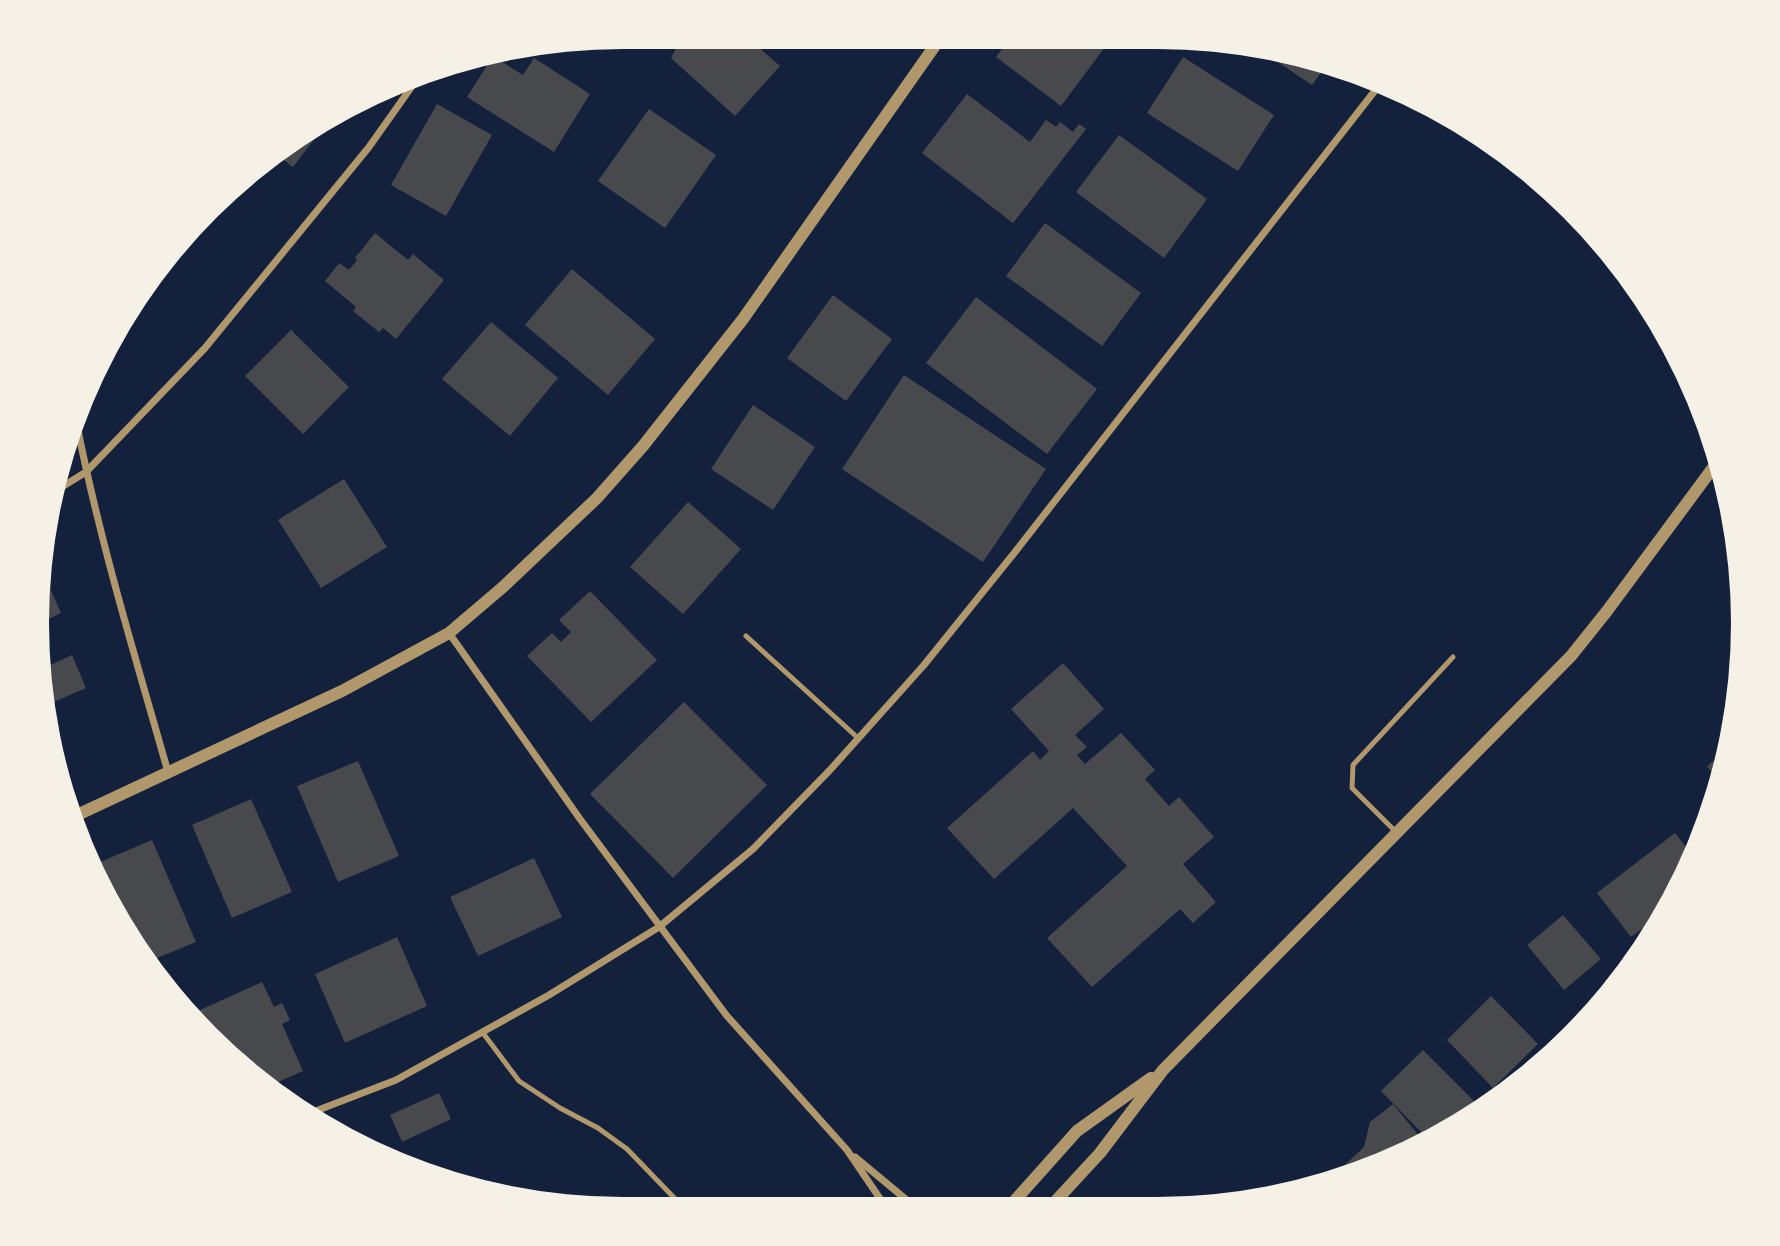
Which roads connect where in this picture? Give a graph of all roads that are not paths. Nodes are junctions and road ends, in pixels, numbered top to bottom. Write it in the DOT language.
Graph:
graph roads {
  1 [pos="933,49"];
  2 [pos="409,91"];
  3 [pos="1374,92"];
  4 [pos="79,437"];
  5 [pos="1710,471"];
  6 [pos="86,472"];
  7 [pos="67,484"];
  8 [pos="449,633"];
  9 [pos="746,636"];
  10 [pos="1452,657"];
  11 [pos="858,738"];
  12 [pos="168,772"];
  13 [pos="81,813"];
  14 [pos="1396,834"];
  15 [pos="659,927"];
  16 [pos="482,1032"];
  17 [pos="1163,1070"];
  18 [pos="319,1110"];
  19 [pos="847,1150"];
  20 [pos="672,1197"];
  21 [pos="879,1197"];
  22 [pos="903,1197"];
  23 [pos="1018,1197"];
  24 [pos="1059,1197"];
  1 -- 8 [label="street"];
  2 -- 6 [label="street"];
  3 -- 11 [label="street"];
  4 -- 6 [label="street"];
  5 -- 14 [label="street"];
  6 -- 7 [label="street"];
  6 -- 12 [label="street"];
  8 -- 12 [label="street"];
  8 -- 15 [label="street"];
  9 -- 11 [label="lane"];
  10 -- 14 [label="lane"];
  11 -- 15 [label="street"];
  12 -- 13 [label="street"];
  14 -- 17 [label="street"];
  15 -- 16 [label="street"];
  15 -- 19 [label="street"];
  16 -- 18 [label="street"];
  16 -- 20 [label="lane"];
  17 -- 23 [label="street"];
  17 -- 24 [label="street"];
  19 -- 21 [label="street"];
  19 -- 22 [label="street"];
}
